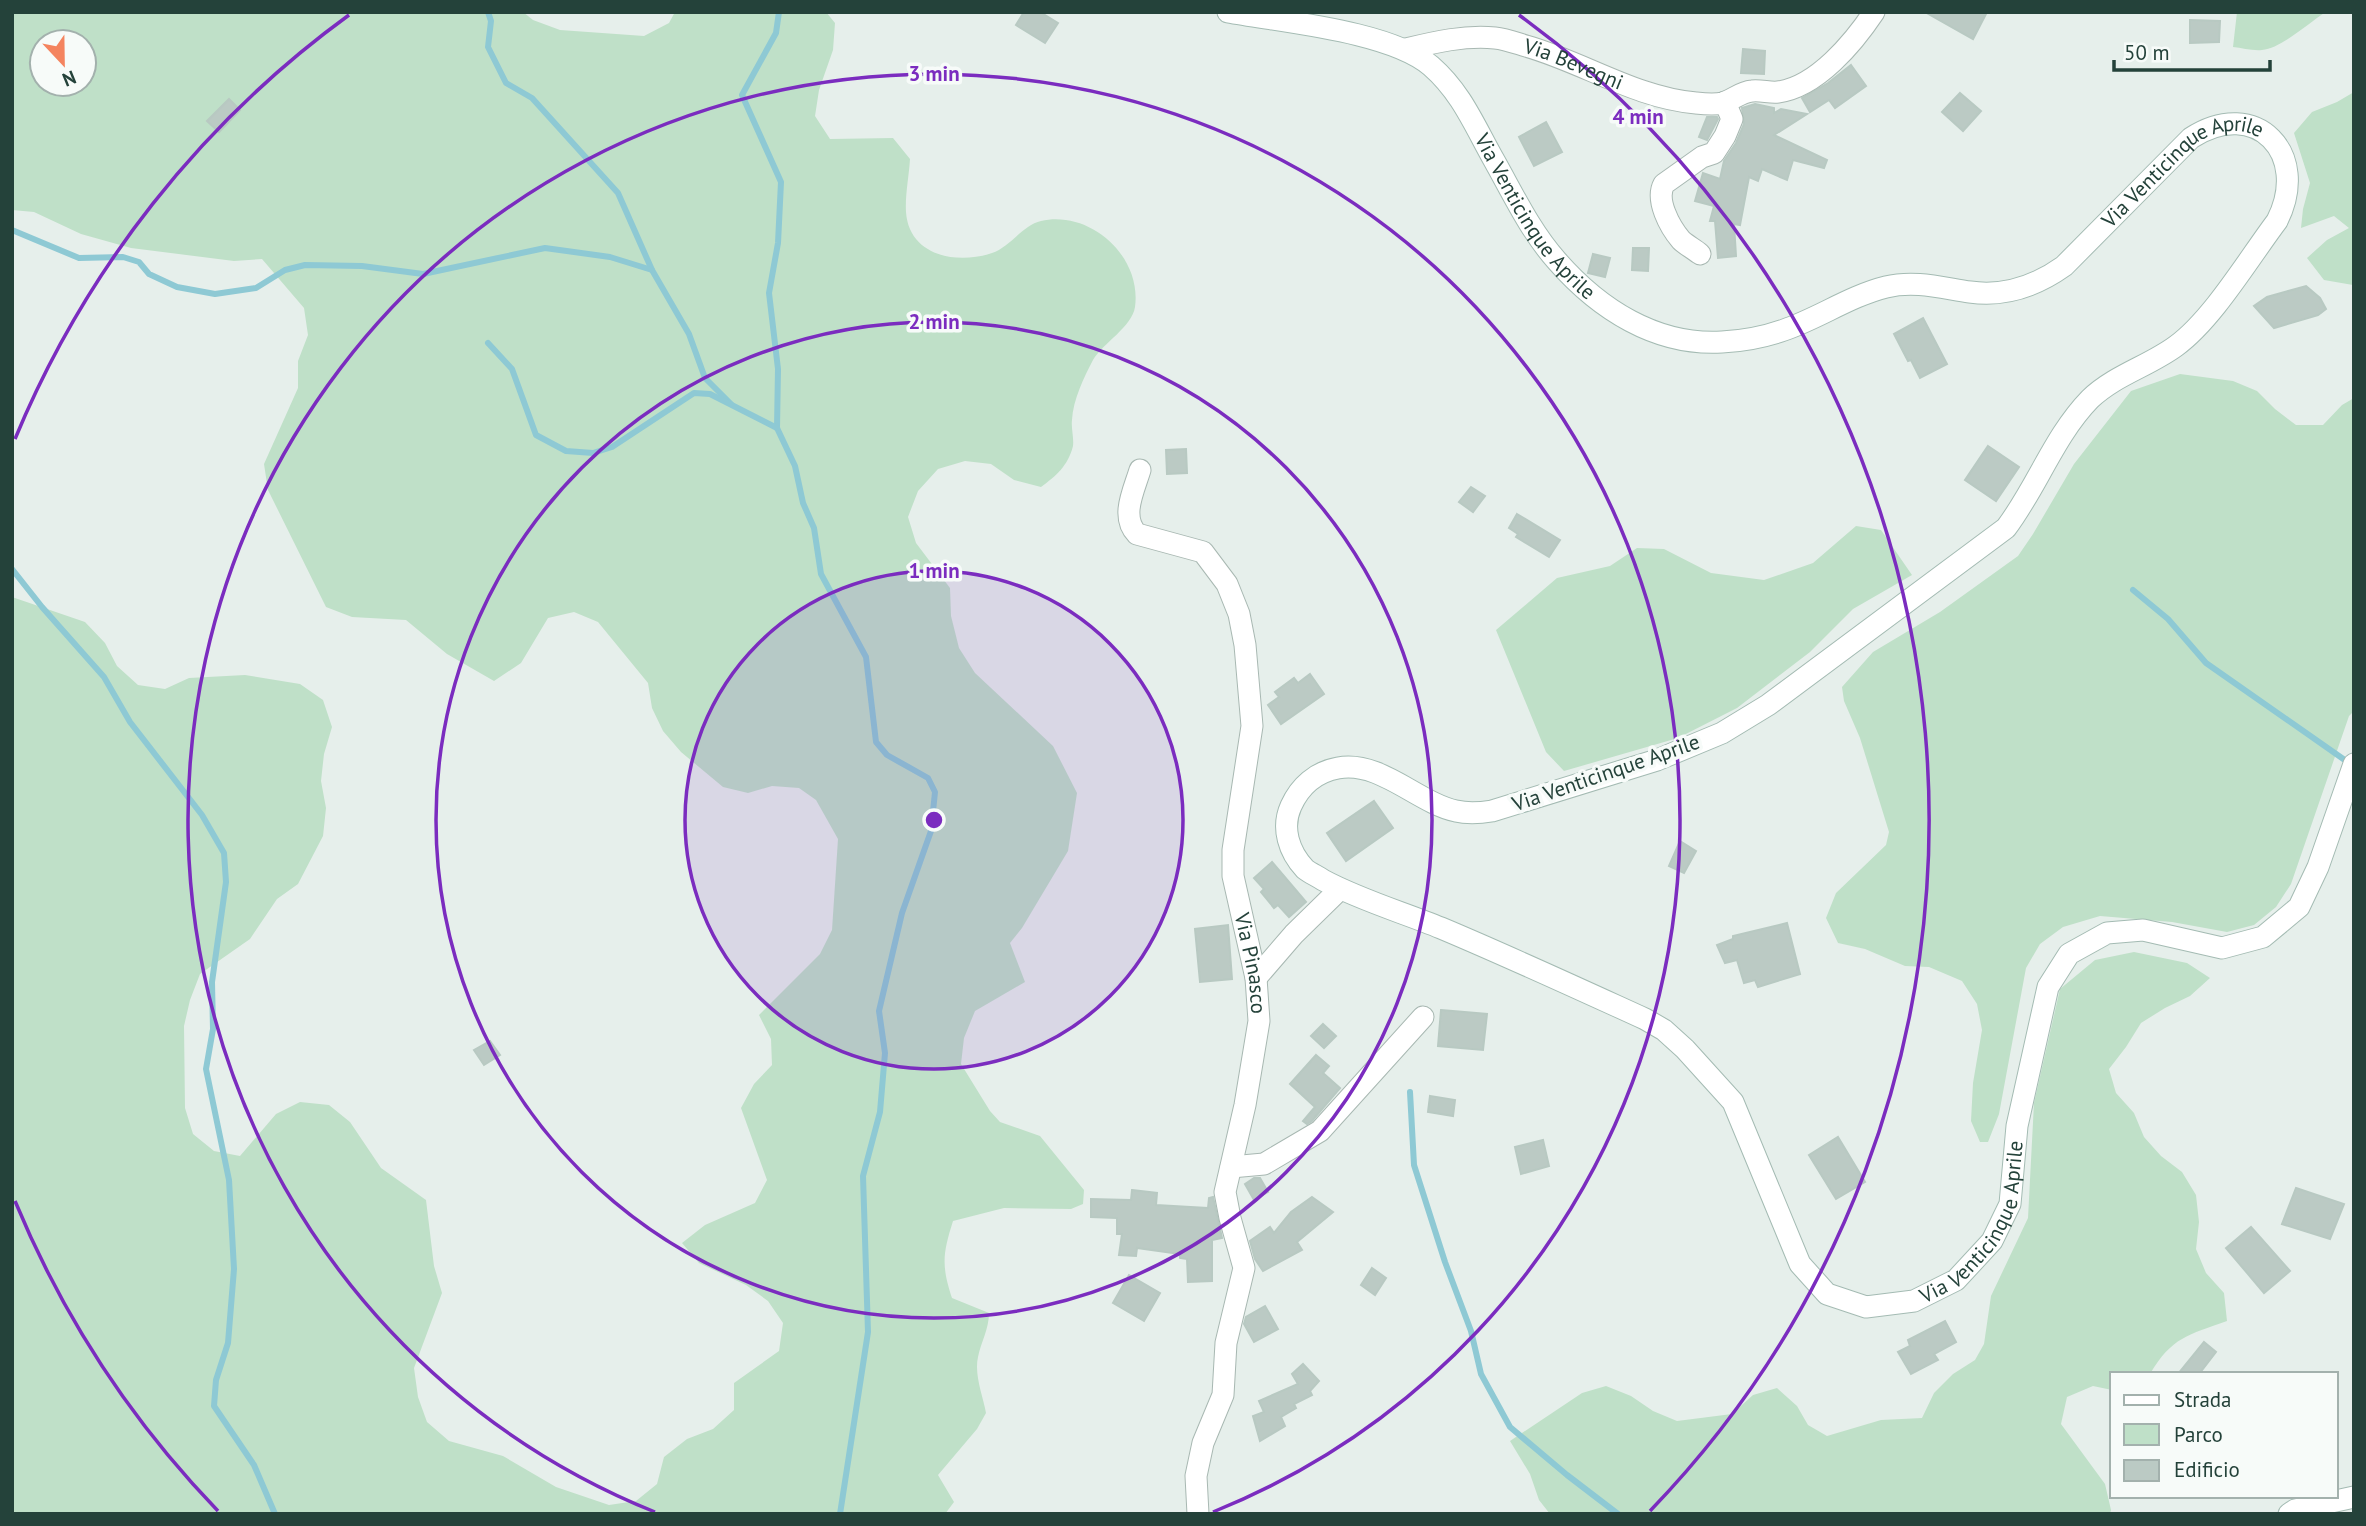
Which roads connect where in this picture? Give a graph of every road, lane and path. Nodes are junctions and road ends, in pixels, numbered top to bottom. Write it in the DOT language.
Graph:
graph roads {
  1 [pos="1228,12"];
  2 [pos="1874,12"];
  3 [pos="1406,49"];
  4 [pos="1725,102"];
  5 [pos="1700,254"];
  6 [pos="1140,470"];
  7 [pos="2354,764"];
  8 [pos="1340,889"];
  9 [pos="1256,978"];
  10 [pos="1423,1017"];
  11 [pos="1231,1167"];
  12 [pos="2354,1497"];
  13 [pos="1198,1514"];
  14 [pos="2289,1514"];
  1 -- 3 [label="main road"];
  2 -- 4 [label="main road, Via Bevegni"];
  3 -- 4 [label="main road, Via Bevegni"];
  3 -- 8 [label="main road, Via Venticinque Aprile"];
  4 -- 5 [label="main road"];
  6 -- 9 [label="main road, Via Pinasco"];
  7 -- 8 [label="main road, Via Venticinque Aprile"];
  8 -- 9 [label="main road"];
  9 -- 11 [label="main road, Via Pinasco"];
  10 -- 11 [label="main road"];
  11 -- 13 [label="main road, Via Pinasco"];
  12 -- 14 [label="main road"];
}
